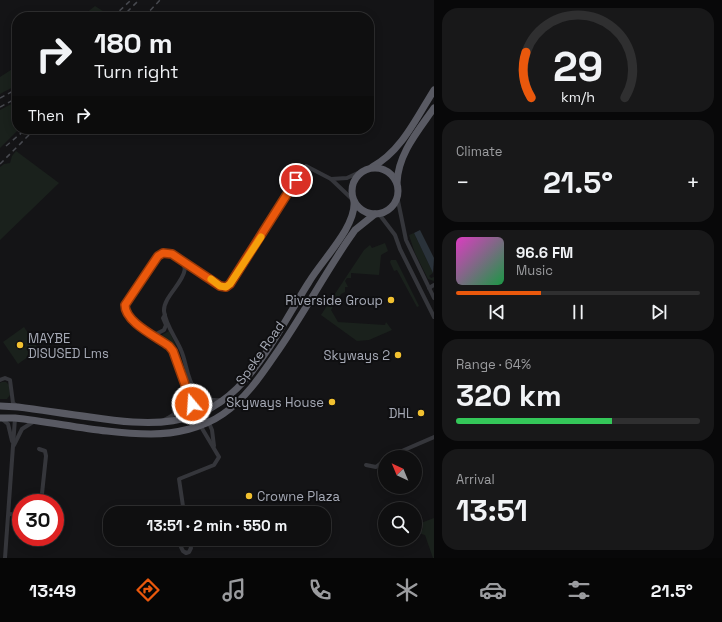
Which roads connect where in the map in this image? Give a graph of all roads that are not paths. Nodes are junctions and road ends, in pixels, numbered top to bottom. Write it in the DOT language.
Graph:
graph roads {
  1 [pos="434,90"];
  2 [pos="434,108"];
  3 [pos="370,168"];
  4 [pos="362,171"];
  5 [pos="331,179"];
  6 [pos="397,185"];
  7 [pos="397,196"];
  8 [pos="353,200"];
  9 [pos="377,214"];
  10 [pos="179,259"];
  11 [pos="194,268"];
  12 [pos="184,274"];
  13 [pos="434,285"];
  14 [pos="429,288"];
  15 [pos="434,298"];
  16 [pos="165,315"];
  17 [pos="434,317"];
  18 [pos="154,335"];
  19 [pos="1,378"];
  20 [pos="193,386"];
  21 [pos="188,391"];
  22 [pos="222,400"];
  23 [pos="0,406"];
  24 [pos="18,407"];
  25 [pos="203,412"];
  26 [pos="195,415"];
  27 [pos="217,417"];
  28 [pos="0,418"];
  29 [pos="16,418"];
  30 [pos="38,421"];
  31 [pos="208,421"];
  32 [pos="157,423"];
  33 [pos="200,425"];
  34 [pos="212,430"];
  35 [pos="434,437"];
  36 [pos="13,447"];
  37 [pos="39,448"];
  38 [pos="214,448"];
  39 [pos="404,450"];
  40 [pos="366,465"];
  41 [pos="378,465"];
  42 [pos="42,494"];
  43 [pos="183,506"];
  44 [pos="9,514"];
  45 [pos="12,514"];
  46 [pos="182,546"];
  47 [pos="191,546"];
  48 [pos="5,558"];
  1 -- 3 [label="highway"];
  2 -- 6 [label="highway"];
  3 -- 4 [label="highway"];
  3 -- 6 [label="highway"];
  4 -- 5 [label="street"];
  4 -- 8 [label="highway"];
  5 -- 8 [label="street"];
  5 -- 11 [label="street"];
  6 -- 7 [label="highway"];
  7 -- 9 [label="highway"];
  7 -- 14 [label="street"];
  8 -- 9 [label="highway"];
  8 -- 22 [label="highway, Speke Road"];
  9 -- 17 [label="street"];
  9 -- 27 [label="highway, Speke Road"];
  10 -- 11 [label="street"];
  10 -- 12 [label="street"];
  10 -- 18 [label="street"];
  11 -- 12 [label="street"];
  12 -- 16 [label="street"];
  13 -- 14 [label="street"];
  14 -- 15 [label="street"];
  16 -- 18 [label="street"];
  16 -- 20 [label="street"];
  18 -- 21 [label="street"];
  19 -- 24 [label="street"];
  20 -- 22 [label="street"];
  20 -- 25 [label="street"];
  21 -- 26 [label="street"];
  21 -- 32 [label="street"];
  22 -- 25 [label="highway, Speke Road"];
  23 -- 24 [label="highway, Speke Road"];
  24 -- 29 [label="highway"];
  24 -- 32 [label="highway, Speke Road"];
  25 -- 26 [label="highway, Speke Road"];
  25 -- 31 [label="street"];
  26 -- 32 [label="highway, Speke Road"];
  26 -- 33 [label="street"];
  27 -- 31 [label="highway, Speke Road"];
  27 -- 34 [label="street"];
  28 -- 29 [label="highway, Speke Road"];
  28 -- 36 [label="street"];
  29 -- 30 [label="highway, Speke Road"];
  29 -- 36 [label="street"];
  30 -- 33 [label="highway, Speke Road"];
  30 -- 36 [label="street"];
  31 -- 33 [label="highway, Speke Road"];
  31 -- 34 [label="street"];
  33 -- 38 [label="street"];
  34 -- 38 [label="street"];
  35 -- 39 [label="street"];
  36 -- 44 [label="street"];
  37 -- 42 [label="street"];
  38 -- 43 [label="street"];
  40 -- 41 [label="street"];
  44 -- 45 [label="street"];
  44 -- 48 [label="street"];
  46 -- 47 [label="street"];
}
